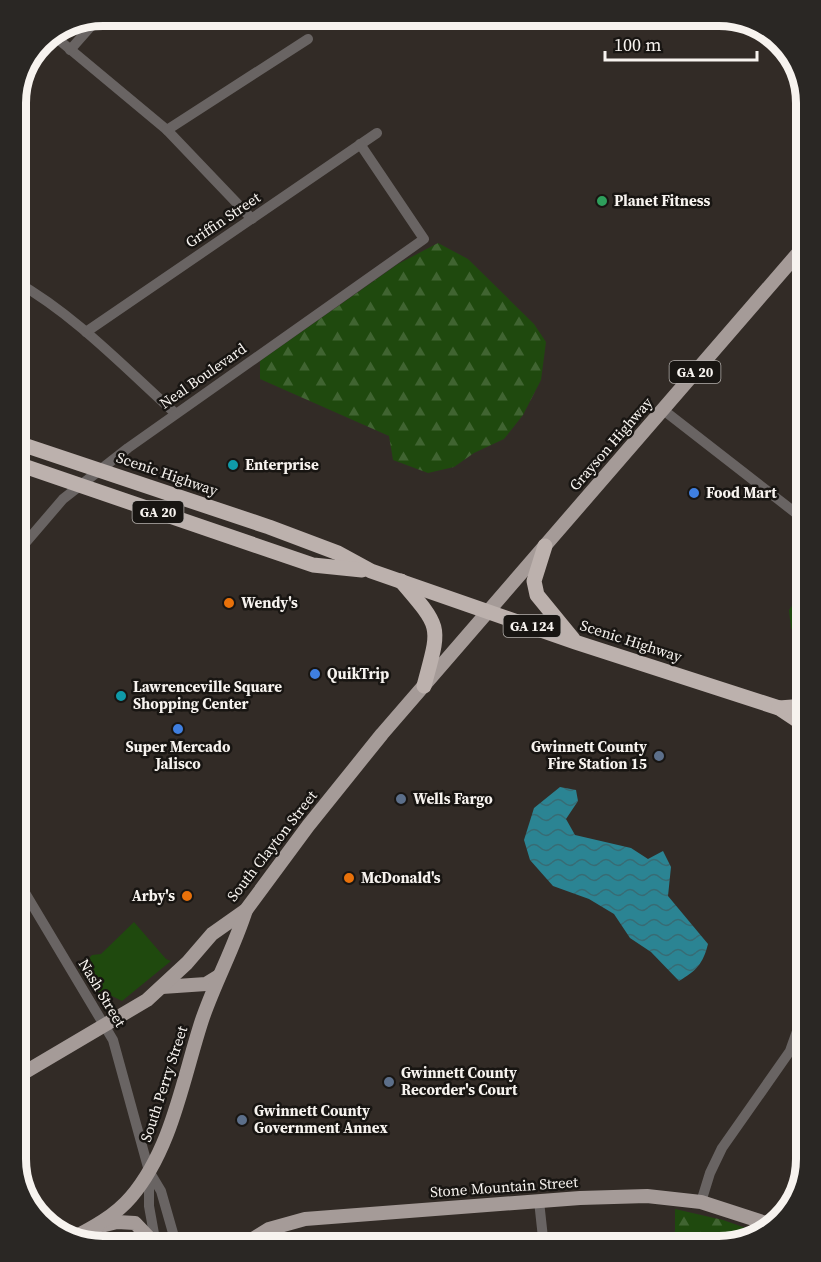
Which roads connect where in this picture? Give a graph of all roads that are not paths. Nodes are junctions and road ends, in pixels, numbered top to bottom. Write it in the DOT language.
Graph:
graph roads {
  1 [pos="91,27"];
  2 [pos="308,39"];
  3 [pos="58,40"];
  4 [pos="70,51"];
  5 [pos="167,130"];
  6 [pos="377,133"];
  7 [pos="360,144"];
  8 [pos="252,219"];
  9 [pos="796,255"];
  10 [pos="26,287"];
  11 [pos="86,332"];
  12 [pos="662,409"];
  13 [pos="175,413"];
  14 [pos="26,446"];
  15 [pos="26,467"];
  16 [pos="101,471"];
  17 [pos="82,485"];
  18 [pos="796,514"];
  19 [pos="26,542"];
  20 [pos="545,546"];
  21 [pos="371,571"];
  22 [pos="401,581"];
  23 [pos="488,611"];
  24 [pos="575,642"];
  25 [pos="423,687"];
  26 [pos="796,707"];
  27 [pos="779,708"];
  28 [pos="796,719"];
  29 [pos="26,894"];
  30 [pos="246,910"];
  31 [pos="219,976"];
  32 [pos="162,987"];
  33 [pos="106,1026"];
  34 [pos="796,1034"];
  35 [pos="26,1072"];
  36 [pos="149,1171"];
  37 [pos="539,1200"];
  38 [pos="701,1202"];
  39 [pos="763,1222"];
  40 [pos="90,1229"];
  41 [pos="82,1233"];
  42 [pos="147,1236"];
  43 [pos="155,1236"];
  44 [pos="174,1236"];
  45 [pos="258,1236"];
  46 [pos="543,1236"];
  1 -- 4 [label="street"];
  2 -- 5 [label="street"];
  3 -- 4 [label="street"];
  4 -- 5 [label="street"];
  5 -- 8 [label="street"];
  6 -- 7 [label="street, Griffin Street"];
  7 -- 8 [label="street, Griffin Street"];
  7 -- 13 [label="street, Neal Boulevard"];
  8 -- 11 [label="street, Griffin Street"];
  9 -- 12 [label="main road, Grayson Highway / GA 20"];
  10 -- 11 [label="street"];
  11 -- 13 [label="street"];
  12 -- 18 [label="street"];
  12 -- 20 [label="main road, Grayson Highway / GA 20"];
  13 -- 16 [label="street, Neal Boulevard"];
  14 -- 16 [label="highway, Scenic Highway / GA 20"];
  15 -- 17 [label="highway, Scenic Highway / GA 20"];
  16 -- 17 [label="street, Neal Boulevard"];
  16 -- 21 [label="highway, Scenic Highway / GA 20"];
  17 -- 19 [label="street, Neal Boulevard"];
  17 -- 21 [label="highway, Scenic Highway / GA 20"];
  20 -- 23 [label="main road, Grayson Highway / GA 20"];
  20 -- 24 [label="highway"];
  21 -- 22 [label="highway, Scenic Highway / GA 20"];
  22 -- 23 [label="highway, Scenic Highway / GA 20"];
  22 -- 25 [label="highway"];
  23 -- 24 [label="highway, Scenic Highway / GA 124"];
  23 -- 25 [label="main road, South Clayton Street"];
  24 -- 27 [label="highway, Scenic Highway / GA 124"];
  25 -- 30 [label="main road, South Clayton Street"];
  26 -- 27 [label="highway, Scenic Highway / GA 124"];
  27 -- 28 [label="highway, Scenic Highway / GA 124"];
  29 -- 33 [label="street, Nash Street"];
  30 -- 31 [label="main road, South Perry Street"];
  30 -- 32 [label="main road, South Clayton Street"];
  31 -- 32 [label="main road"];
  31 -- 36 [label="main road, South Perry Street"];
  32 -- 33 [label="main road, South Clayton Street"];
  33 -- 35 [label="main road, South Clayton Street"];
  33 -- 36 [label="street, Nash Street"];
  34 -- 38 [label="street"];
  36 -- 40 [label="main road, South Perry Street"];
  36 -- 43 [label="street, Nash Street"];
  36 -- 44 [label="street, Nash Street"];
  37 -- 38 [label="main road, Stone Mountain Street"];
  37 -- 45 [label="main road, Stone Mountain Street"];
  37 -- 46 [label="street"];
  38 -- 39 [label="main road, Stone Mountain Street"];
  40 -- 41 [label="main road, South Perry Street"];
  40 -- 42 [label="main road"];
}
